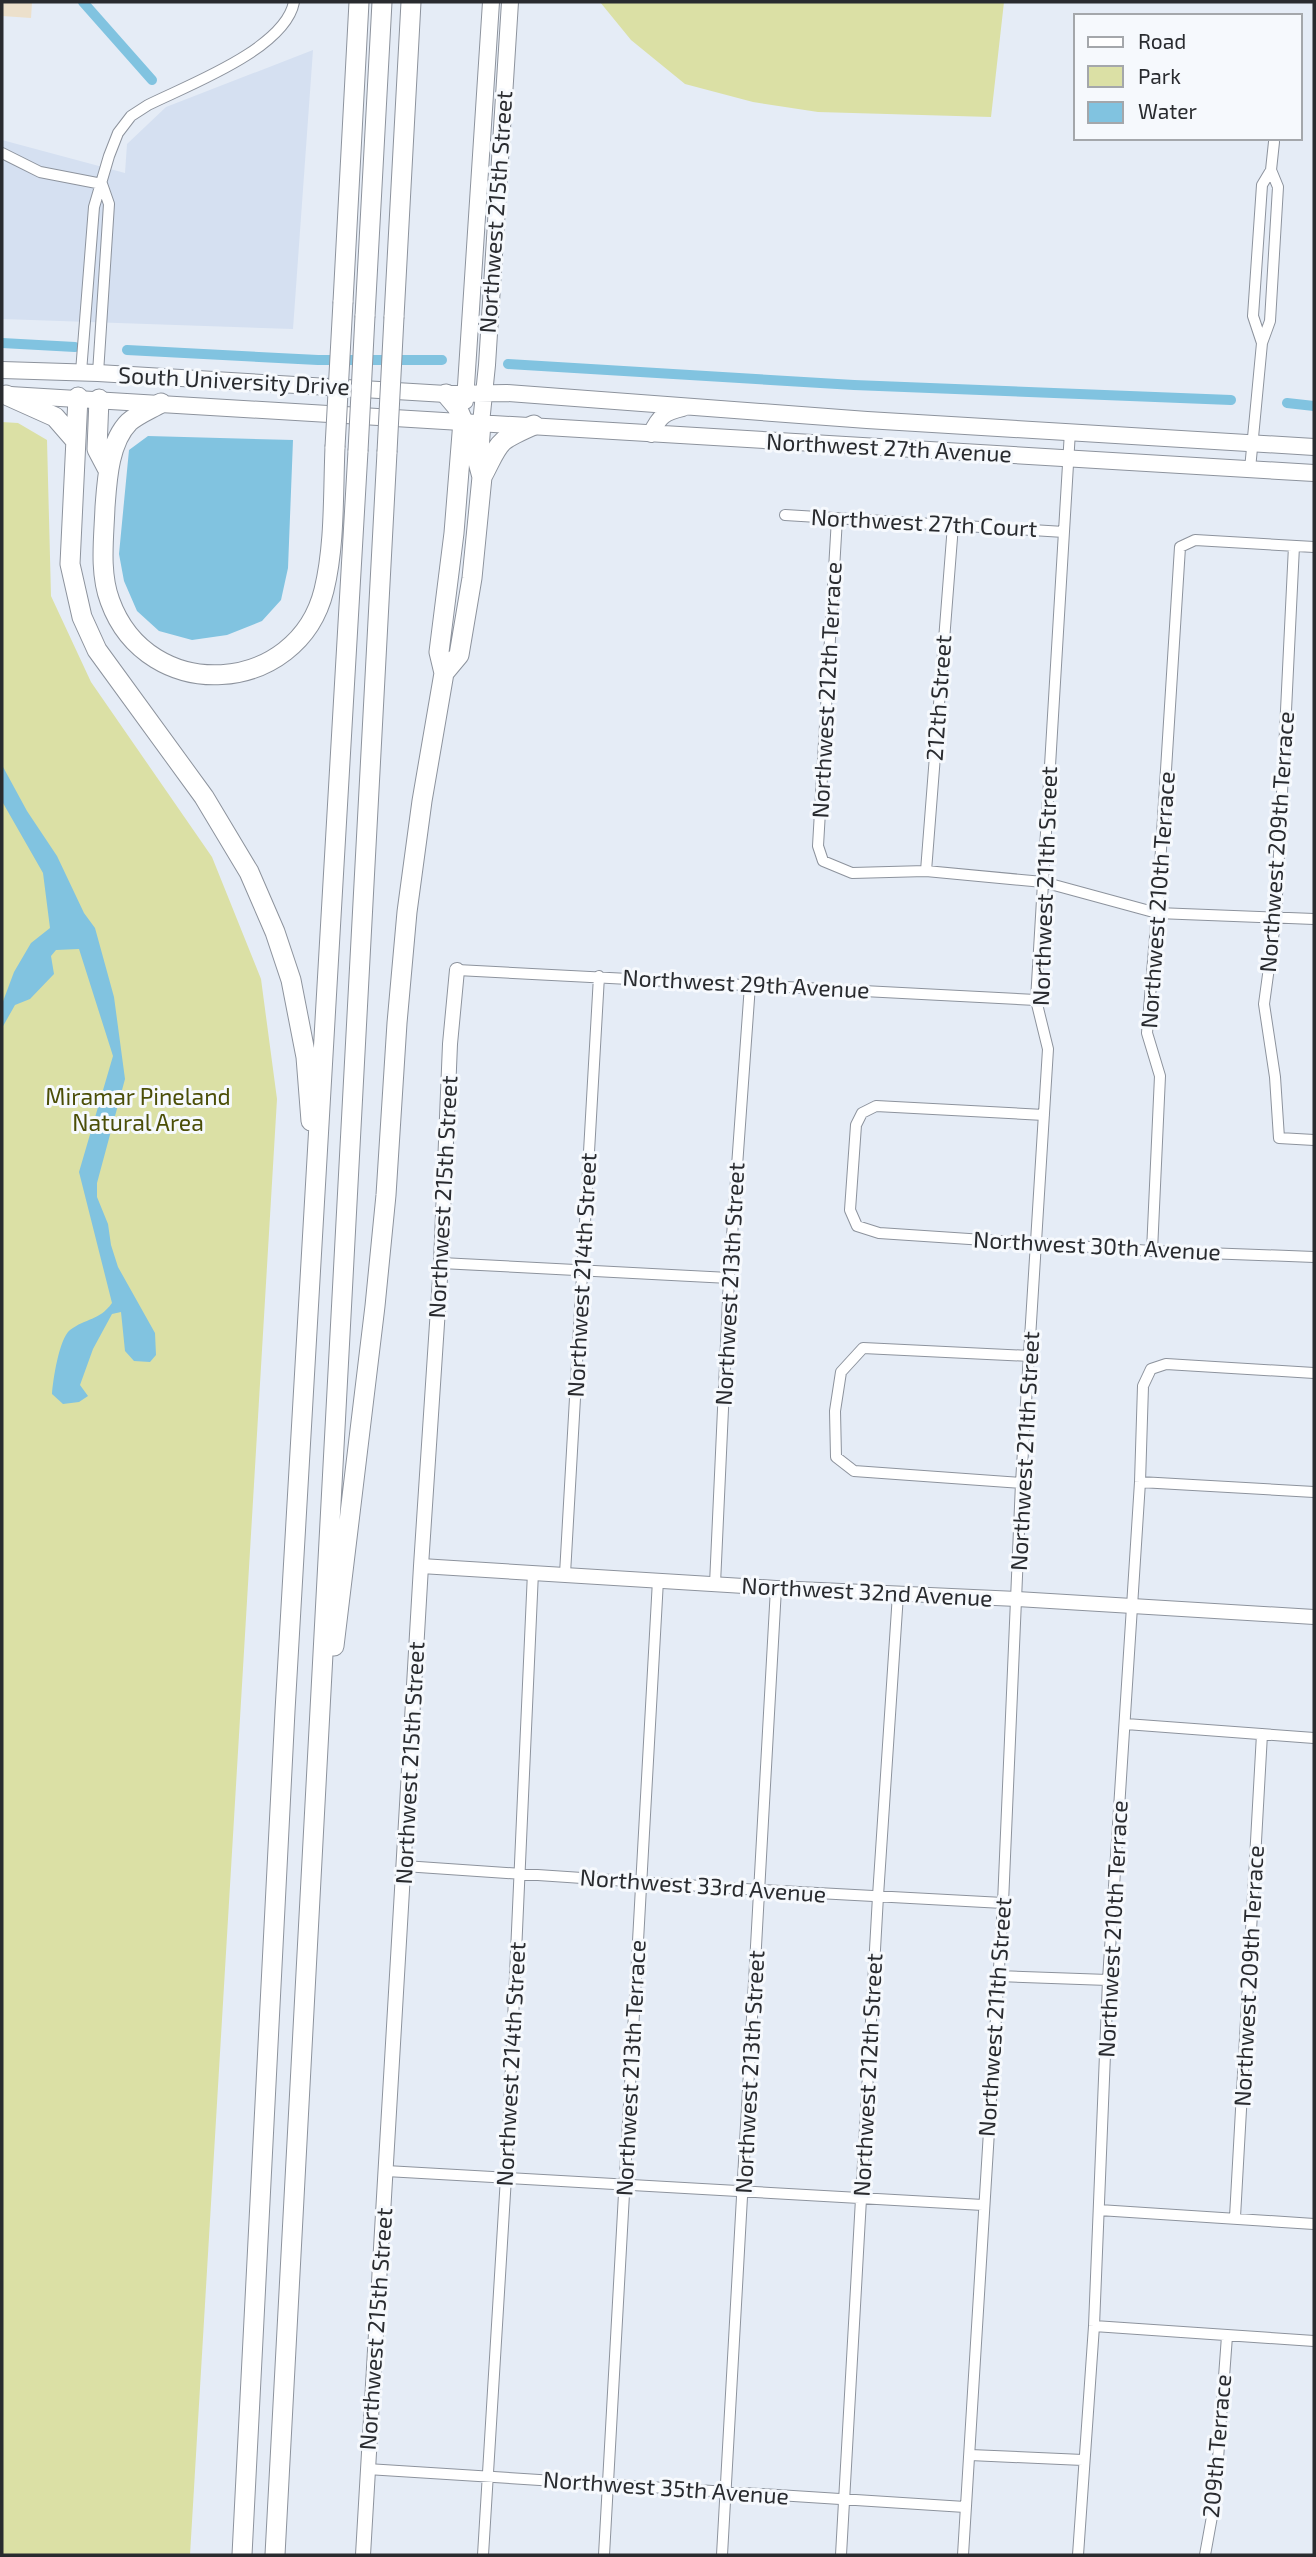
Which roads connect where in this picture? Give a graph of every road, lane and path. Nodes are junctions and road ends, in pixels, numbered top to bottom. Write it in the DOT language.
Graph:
graph roads {
  1 [pos="295,2"];
  2 [pos="359,2"];
  3 [pos="382,2"];
  4 [pos="411,2"];
  5 [pos="491,2"];
  6 [pos="510,2"];
  7 [pos="489,20"];
  8 [pos="508,21"];
  9 [pos="1274,142"];
  10 [pos="2,153"];
  11 [pos="1271,170"];
  12 [pos="102,184"];
  13 [pos="1262,343"];
  14 [pos="2,370"];
  15 [pos="81,372"];
  16 [pos="98,373"];
  17 [pos="484,393"];
  18 [pos="456,394"];
  19 [pos="4,395"];
  20 [pos="78,397"];
  21 [pos="99,399"];
  22 [pos="161,403"];
  23 [pos="692,405"];
  24 [pos="867,420"];
  25 [pos="472,422"];
  26 [pos="534,425"];
  27 [pos="1070,432"];
  28 [pos="651,434"];
  29 [pos="75,440"];
  30 [pos="1252,444"];
  31 [pos="840,445"];
  32 [pos="1314,447"];
  33 [pos="892,448"];
  34 [pos="1068,459"];
  35 [pos="107,468"];
  36 [pos="1250,469"];
  37 [pos="1314,472"];
  38 [pos="482,477"];
  39 [pos="785,515"];
  40 [pos="836,518"];
  41 [pos="953,525"];
  42 [pos="1064,532"];
  43 [pos="1294,546"];
  44 [pos="1314,547"];
  45 [pos="444,673"];
  46 [pos="926,871"];
  47 [pos="1043,882"];
  48 [pos="1157,913"];
  49 [pos="1276,916"];
  50 [pos="1314,919"];
  51 [pos="457,970"];
  52 [pos="599,976"];
  53 [pos="750,985"];
  54 [pos="1036,1000"];
  55 [pos="1044,1115"];
  56 [pos="1314,1140"];
  57 [pos="317,1167"];
  58 [pos="1037,1243"];
  59 [pos="1153,1251"];
  60 [pos="1314,1257"];
  61 [pos="441,1263"];
  62 [pos="582,1270"];
  63 [pos="729,1278"];
  64 [pos="1030,1356"];
  65 [pos="1314,1373"];
  66 [pos="1140,1482"];
  67 [pos="1021,1483"];
  68 [pos="1314,1492"];
  69 [pos="421,1566"];
  70 [pos="533,1573"];
  71 [pos="565,1574"];
  72 [pos="659,1580"];
  73 [pos="715,1584"];
  74 [pos="776,1588"];
  75 [pos="898,1594"];
  76 [pos="1017,1599"];
  77 [pos="1132,1606"];
  78 [pos="1314,1617"];
  79 [pos="320,1694"];
  80 [pos="1126,1724"];
  81 [pos="1262,1734"];
  82 [pos="1314,1738"];
  83 [pos="404,1866"];
  84 [pos="519,1874"];
  85 [pos="641,1882"];
  86 [pos="760,1891"];
  87 [pos="878,1896"];
  88 [pos="1003,1903"];
  89 [pos="998,1976"];
  90 [pos="1108,1980"];
  91 [pos="386,2171"];
  92 [pos="506,2177"];
  93 [pos="624,2184"];
  94 [pos="743,2192"];
  95 [pos="862,2199"];
  96 [pos="983,2205"];
  97 [pos="1100,2210"];
  98 [pos="1235,2217"];
  99 [pos="1314,2224"];
  100 [pos="1094,2326"];
  101 [pos="1227,2336"];
  102 [pos="1314,2341"];
  103 [pos="970,2455"];
  104 [pos="1083,2460"];
  105 [pos="367,2469"];
  106 [pos="489,2477"];
  107 [pos="608,2485"];
  108 [pos="725,2492"];
  109 [pos="845,2500"];
  110 [pos="965,2507"];
  111 [pos="242,2555"];
  112 [pos="275,2555"];
  113 [pos="363,2555"];
  114 [pos="483,2555"];
  115 [pos="604,2555"];
  116 [pos="722,2555"];
  117 [pos="841,2555"];
  118 [pos="963,2555"];
  119 [pos="1078,2555"];
  120 [pos="1205,2555"];
  1 -- 12 [label="street"];
  2 -- 35 [label="highway, bridge"];
  3 -- 57 [label="highway, bridge"];
  4 -- 79 [label="highway, bridge"];
  5 -- 7 [label="main road, Northwest 215th Street"];
  6 -- 8 [label="main road, Northwest 215th Street"];
  7 -- 8 [label="main road"];
  7 -- 18 [label="main road, Northwest 215th Street"];
  8 -- 17 [label="main road, Northwest 215th Street"];
  9 -- 11 [label="street"];
  10 -- 12 [label="street"];
  11 -- 13 [label="street"];
  11 -- 13 [label="street"];
  12 -- 15 [label="street"];
  12 -- 16 [label="street"];
  13 -- 30 [label="street"];
  14 -- 15 [label="main road, South University Drive"];
  15 -- 16 [label="main road, South University Drive"];
  15 -- 20 [label="main road"];
  16 -- 18 [label="main road, South University Drive"];
  16 -- 21 [label="main road"];
  17 -- 18 [label="main road, Northwest 27th Avenue"];
  17 -- 23 [label="main road, Northwest 27th Avenue"];
  17 -- 25 [label="main road, Northwest 215th Street"];
  18 -- 25 [label="highway"];
  19 -- 20 [label="main road, South University Drive"];
  19 -- 29 [label="highway"];
  20 -- 21 [label="main road, South University Drive"];
  20 -- 29 [label="highway"];
  21 -- 22 [label="main road, South University Drive"];
  21 -- 35 [label="highway"];
  22 -- 25 [label="main road, South University Drive"];
  22 -- 35 [label="highway"];
  23 -- 24 [label="main road, Northwest 27th Avenue"];
  23 -- 28 [label="main road"];
  24 -- 27 [label="main road, Northwest 27th Avenue"];
  24 -- 31 [label="main road"];
  24 -- 33 [label="main road"];
  25 -- 26 [label="main road, Northwest 27th Avenue"];
  25 -- 38 [label="highway"];
  25 -- 45 [label="highway"];
  26 -- 28 [label="main road, Northwest 27th Avenue"];
  26 -- 38 [label="highway"];
  27 -- 30 [label="main road, Northwest 27th Avenue"];
  27 -- 34 [label="street, Northwest 211th Street"];
  28 -- 31 [label="main road, Northwest 27th Avenue"];
  29 -- 57 [label="highway"];
  30 -- 32 [label="main road, Northwest 27th Avenue"];
  30 -- 36 [label="street"];
  31 -- 33 [label="main road, Northwest 27th Avenue"];
  33 -- 34 [label="main road, Northwest 27th Avenue"];
  34 -- 36 [label="main road, Northwest 27th Avenue"];
  34 -- 42 [label="street, Northwest 211th Street"];
  36 -- 37 [label="main road, Northwest 27th Avenue"];
  38 -- 45 [label="highway"];
  39 -- 40 [label="street, Northwest 27th Court"];
  40 -- 41 [label="street, Northwest 27th Court"];
  40 -- 46 [label="street, Northwest 212th Terrace"];
  41 -- 42 [label="street, Northwest 27th Court"];
  41 -- 46 [label="street, 212th Street"];
  42 -- 47 [label="street, Northwest 211th Street"];
  43 -- 44 [label="street"];
  43 -- 48 [label="street, Northwest 210th Terrace"];
  43 -- 49 [label="street, Northwest 209th Terrace"];
  45 -- 79 [label="highway"];
  46 -- 47 [label="street"];
  47 -- 48 [label="street"];
  47 -- 54 [label="street, Northwest 211th Street"];
  48 -- 49 [label="street"];
  48 -- 59 [label="street, Northwest 210th Terrace"];
  49 -- 50 [label="street"];
  49 -- 56 [label="street, Northwest 209th Terrace"];
  51 -- 52 [label="street, Northwest 29th Avenue"];
  51 -- 61 [label="street, Northwest 215th Street"];
  52 -- 53 [label="street, Northwest 29th Avenue"];
  52 -- 62 [label="street, Northwest 214th Street"];
  53 -- 54 [label="street, Northwest 29th Avenue"];
  53 -- 63 [label="street, Northwest 213th Street"];
  54 -- 55 [label="street, Northwest 211th Street"];
  55 -- 58 [label="street, Northwest 211th Street"];
  55 -- 58 [label="street, Northwest 30th Avenue"];
  57 -- 111 [label="highway"];
  58 -- 59 [label="street, Northwest 30th Avenue"];
  58 -- 64 [label="street, Northwest 211th Street"];
  59 -- 60 [label="street, Northwest 30th Avenue"];
  61 -- 62 [label="street"];
  61 -- 69 [label="street, Northwest 215th Street"];
  62 -- 63 [label="street"];
  62 -- 71 [label="street, Northwest 214th Street"];
  63 -- 73 [label="street, Northwest 213th Street"];
  64 -- 67 [label="street, Northwest 211th Street"];
  64 -- 67 [label="street"];
  65 -- 66 [label="street, Northwest 210th Terrace"];
  66 -- 68 [label="street"];
  66 -- 77 [label="street, Northwest 210th Terrace"];
  67 -- 76 [label="street, Northwest 211th Street"];
  69 -- 70 [label="street, Northwest 32nd Avenue"];
  69 -- 83 [label="street, Northwest 215th Street"];
  70 -- 71 [label="street, Northwest 32nd Avenue"];
  70 -- 84 [label="street, Northwest 214th Street"];
  71 -- 72 [label="street, Northwest 32nd Avenue"];
  72 -- 73 [label="street, Northwest 32nd Avenue"];
  72 -- 85 [label="street, Northwest 213th Terrace"];
  73 -- 74 [label="street, Northwest 32nd Avenue"];
  74 -- 75 [label="street, Northwest 32nd Avenue"];
  74 -- 86 [label="street, Northwest 213th Street"];
  75 -- 76 [label="street, Northwest 32nd Avenue"];
  75 -- 87 [label="street, Northwest 212th Street"];
  76 -- 77 [label="street, Northwest 32nd Avenue"];
  76 -- 88 [label="street, Northwest 211th Street"];
  77 -- 78 [label="street, Northwest 32nd Avenue"];
  77 -- 80 [label="street, Northwest 210th Terrace"];
  79 -- 112 [label="highway"];
  80 -- 81 [label="street"];
  80 -- 90 [label="street, Northwest 210th Terrace"];
  81 -- 82 [label="street"];
  81 -- 98 [label="street, Northwest 209th Terrace"];
  83 -- 84 [label="street, Northwest 33rd Avenue"];
  83 -- 91 [label="street, Northwest 215th Street"];
  84 -- 85 [label="street, Northwest 33rd Avenue"];
  84 -- 92 [label="street, Northwest 214th Street"];
  85 -- 86 [label="street, Northwest 33rd Avenue"];
  85 -- 93 [label="street, Northwest 213th Terrace"];
  86 -- 87 [label="street, Northwest 33rd Avenue"];
  86 -- 94 [label="street, Northwest 213th Street"];
  87 -- 88 [label="street, Northwest 33rd Avenue"];
  87 -- 95 [label="street, Northwest 212th Street"];
  88 -- 89 [label="street, Northwest 211th Street"];
  89 -- 90 [label="street"];
  89 -- 96 [label="street, Northwest 211th Street"];
  90 -- 97 [label="street, Northwest 210th Terrace"];
  91 -- 92 [label="street"];
  91 -- 105 [label="street, Northwest 215th Street"];
  92 -- 93 [label="street"];
  92 -- 106 [label="street, Northwest 214th Street"];
  93 -- 94 [label="street"];
  93 -- 107 [label="street, Northwest 213th Terrace"];
  94 -- 95 [label="street"];
  94 -- 108 [label="street, Northwest 213th Street"];
  95 -- 96 [label="street"];
  95 -- 109 [label="street, Northwest 212th Street"];
  96 -- 103 [label="street, Northwest 211th Street"];
  97 -- 98 [label="street"];
  97 -- 100 [label="street, Northwest 210th Terrace"];
  98 -- 99 [label="street"];
  100 -- 101 [label="street"];
  100 -- 104 [label="street, Northwest 210th Terrace"];
  101 -- 102 [label="street"];
  101 -- 120 [label="street, 209th Terrace"];
  103 -- 104 [label="street"];
  103 -- 110 [label="street, Northwest 211th Street"];
  104 -- 119 [label="street, Northwest 210th Terrace"];
  105 -- 106 [label="street, Northwest 35th Avenue"];
  105 -- 113 [label="street, Northwest 215th Street"];
  106 -- 107 [label="street, Northwest 35th Avenue"];
  106 -- 114 [label="street, Northwest 214th Street"];
  107 -- 108 [label="street, Northwest 35th Avenue"];
  107 -- 115 [label="street, Northwest 213th Terrace"];
  108 -- 109 [label="street, Northwest 35th Avenue"];
  108 -- 116 [label="street, Northwest 213th Street"];
  109 -- 110 [label="street, Northwest 35th Avenue"];
  109 -- 117 [label="street, Northwest 212th Street"];
  110 -- 118 [label="street, Northwest 211th Street"];
}
